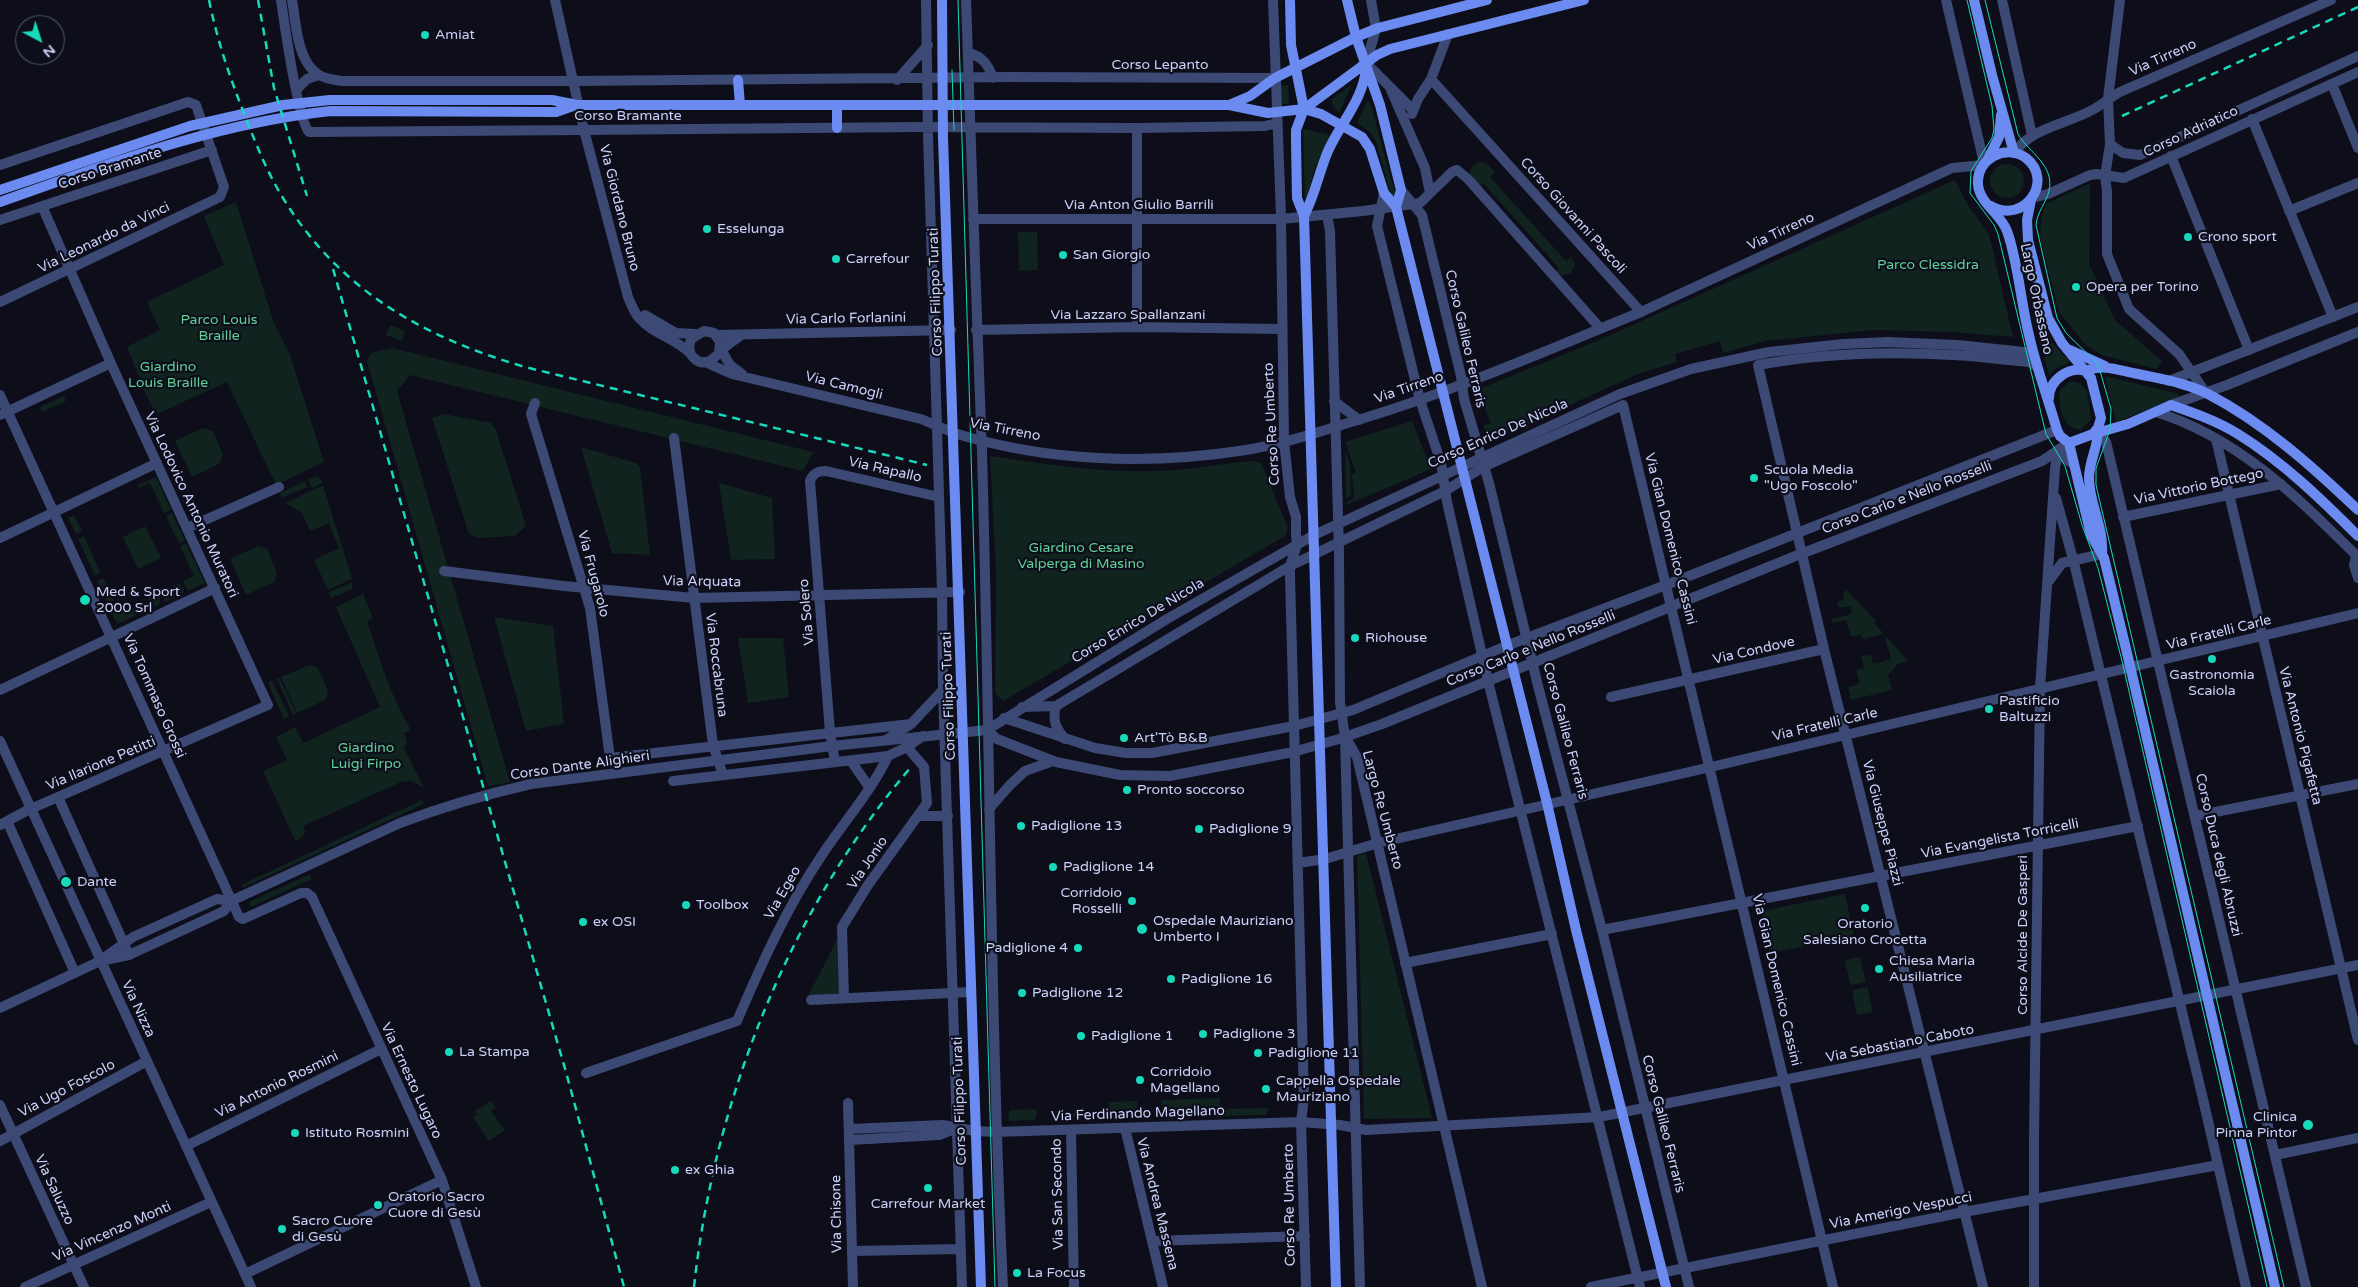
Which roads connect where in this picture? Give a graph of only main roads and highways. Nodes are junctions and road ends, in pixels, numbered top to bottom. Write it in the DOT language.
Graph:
graph roads {
  1 [pos="942,0"];
  2 [pos="1290,0"];
  3 [pos="1347,0"];
  4 [pos="1487,0"];
  5 [pos="1584,0"];
  6 [pos="1974,0"];
  7 [pos="1356,37"];
  8 [pos="1366,63"];
  9 [pos="1294,68"];
  10 [pos="738,80"];
  11 [pos="577,105"];
  12 [pos="740,105"];
  13 [pos="837,105"];
  14 [pos="943,105"];
  15 [pos="1229,105"];
  16 [pos="2001,108"];
  17 [pos="1304,109"];
  18 [pos="1341,125"];
  19 [pos="837,128"];
  20 [pos="2014,152"];
  21 [pos="1982,163"];
  22 [pos="70,171"];
  23 [pos="0,190"];
  24 [pos="2032,199"];
  25 [pos="0,202"];
  26 [pos="1991,206"];
  27 [pos="1396,207"];
  28 [pos="1304,216"];
  29 [pos="2067,348"];
  30 [pos="2108,367"];
  31 [pos="2086,371"];
  32 [pos="2049,402"];
  33 [pos="2100,434"];
  34 [pos="2062,436"];
  35 [pos="2358,510"];
  36 [pos="2358,536"];
  37 [pos="2102,554"];
  38 [pos="981,1287"];
  39 [pos="1336,1287"];
  40 [pos="1666,1287"];
  41 [pos="2275,1287"];
  1 -- 14 [label="main road, Corso Filippo Turati"];
  2 -- 9 [label="main road"];
  3 -- 7 [label="main road"];
  4 -- 7 [label="main road"];
  5 -- 8 [label="main road"];
  6 -- 16 [label="main road"];
  7 -- 8 [label="main road"];
  7 -- 9 [label="main road"];
  8 -- 17 [label="main road"];
  8 -- 18 [label="main road"];
  8 -- 27 [label="main road"];
  9 -- 15 [label="main road"];
  9 -- 17 [label="main road"];
  10 -- 12 [label="main road"];
  11 -- 12 [label="main road, Corso Bramante"];
  11 -- 22 [label="main road, Corso Bramante"];
  11 -- 22 [label="main road, Corso Bramante"];
  12 -- 13 [label="main road, Corso Bramante"];
  13 -- 14 [label="main road, Corso Bramante"];
  13 -- 19 [label="main road"];
  14 -- 15 [label="main road"];
  14 -- 38 [label="main road, Corso Filippo Turati"];
  15 -- 17 [label="main road"];
  16 -- 20 [label="main road"];
  16 -- 21 [label="main road, Largo Orbassano"];
  17 -- 18 [label="main road"];
  17 -- 28 [label="main road"];
  18 -- 27 [label="main road"];
  18 -- 28 [label="main road"];
  20 -- 21 [label="main road"];
  20 -- 24 [label="main road, Largo Orbassano"];
  21 -- 26 [label="main road, Largo Orbassano"];
  22 -- 23 [label="main road, Corso Bramante"];
  22 -- 25 [label="main road, Corso Bramante"];
  24 -- 26 [label="main road"];
  24 -- 29 [label="main road, Largo Orbassano"];
  26 -- 32 [label="main road, Largo Orbassano"];
  27 -- 40 [label="main road"];
  28 -- 39 [label="main road"];
  29 -- 30 [label="main road"];
  29 -- 31 [label="main road, Largo Orbassano"];
  30 -- 31 [label="main road"];
  30 -- 35 [label="main road"];
  31 -- 32 [label="main road"];
  31 -- 33 [label="main road, Largo Orbassano"];
  32 -- 34 [label="main road, Largo Orbassano"];
  33 -- 34 [label="main road"];
  33 -- 36 [label="main road"];
  33 -- 37 [label="main road"];
  34 -- 37 [label="main road"];
  37 -- 41 [label="main road"];
}
